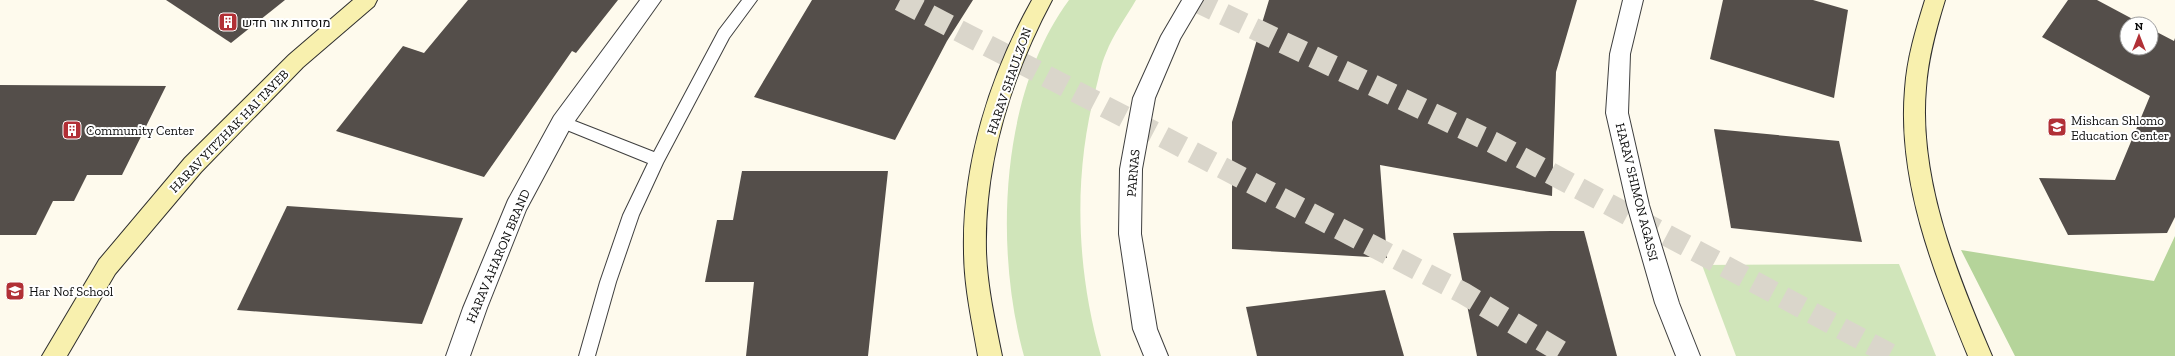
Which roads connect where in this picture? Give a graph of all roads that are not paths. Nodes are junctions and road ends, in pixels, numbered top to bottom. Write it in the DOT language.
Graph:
graph roads {
  1 [pos="366,0"];
  2 [pos="651,0"];
  3 [pos="750,0"];
  4 [pos="1042,0"];
  5 [pos="1193,0"];
  6 [pos="1633,0"];
  7 [pos="1935,0"];
  8 [pos="562,122"];
  9 [pos="657,160"];
  10 [pos="54,356"];
  11 [pos="458,356"];
  12 [pos="587,356"];
  13 [pos="990,356"];
  14 [pos="1156,356"];
  15 [pos="1688,356"];
  16 [pos="1980,356"];
  1 -- 10 [label="street, HARAV YITZHAK HAI TAYEB"];
  2 -- 8 [label="street, HARAV AHARON BRAND"];
  3 -- 9 [label="lane"];
  4 -- 13 [label="street, HARAV SHAULZON"];
  5 -- 14 [label="street, PARNAS"];
  6 -- 15 [label="street, HARAV SHIMON AGASSI"];
  7 -- 16 [label="street"];
  8 -- 9 [label="lane"];
  8 -- 11 [label="street, HARAV AHARON BRAND"];
  9 -- 12 [label="lane"];
}
